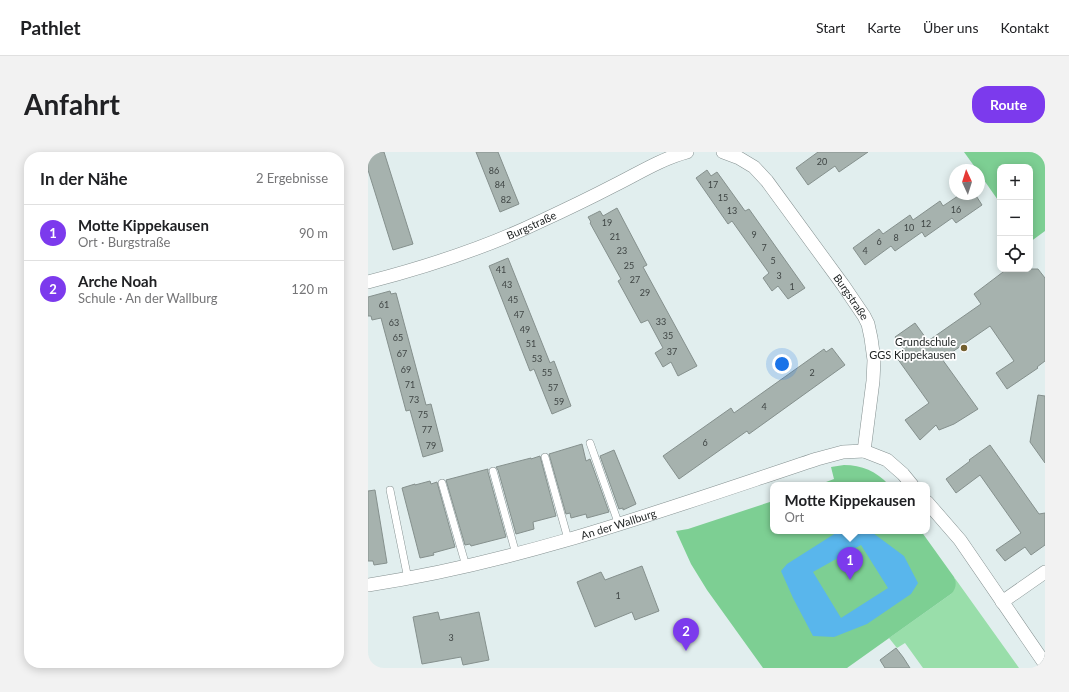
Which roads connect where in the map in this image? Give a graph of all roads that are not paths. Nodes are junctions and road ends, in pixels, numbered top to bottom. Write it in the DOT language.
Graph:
graph roads {
  1 [pos="687,152"];
  2 [pos="723,152"];
  3 [pos="368,282"];
  4 [pos="590,443"];
  5 [pos="864,451"];
  6 [pos="545,457"];
  7 [pos="493,471"];
  8 [pos="910,482"];
  9 [pos="442,483"];
  10 [pos="390,490"];
  11 [pos="930,505"];
  12 [pos="619,525"];
  13 [pos="568,539"];
  14 [pos="516,554"];
  15 [pos="466,566"];
  16 [pos="1045,572"];
  17 [pos="408,579"];
  18 [pos="368,584"];
  19 [pos="1002,602"];
  20 [pos="1045,664"];
  1 -- 3 [label="street, Burgstraße"];
  2 -- 5 [label="street, Burgstraße"];
  4 -- 12 [label="lane"];
  5 -- 8 [label="street"];
  5 -- 12 [label="street, An der Wallburg"];
  6 -- 13 [label="lane"];
  7 -- 14 [label="lane"];
  9 -- 15 [label="lane"];
  10 -- 17 [label="lane"];
  11 -- 19 [label="street"];
  12 -- 13 [label="street, An der Wallburg"];
  13 -- 14 [label="street, An der Wallburg"];
  14 -- 15 [label="street, An der Wallburg"];
  15 -- 17 [label="street, An der Wallburg"];
  16 -- 19 [label="street"];
  17 -- 18 [label="street, An der Wallburg"];
  19 -- 20 [label="street"];
}
